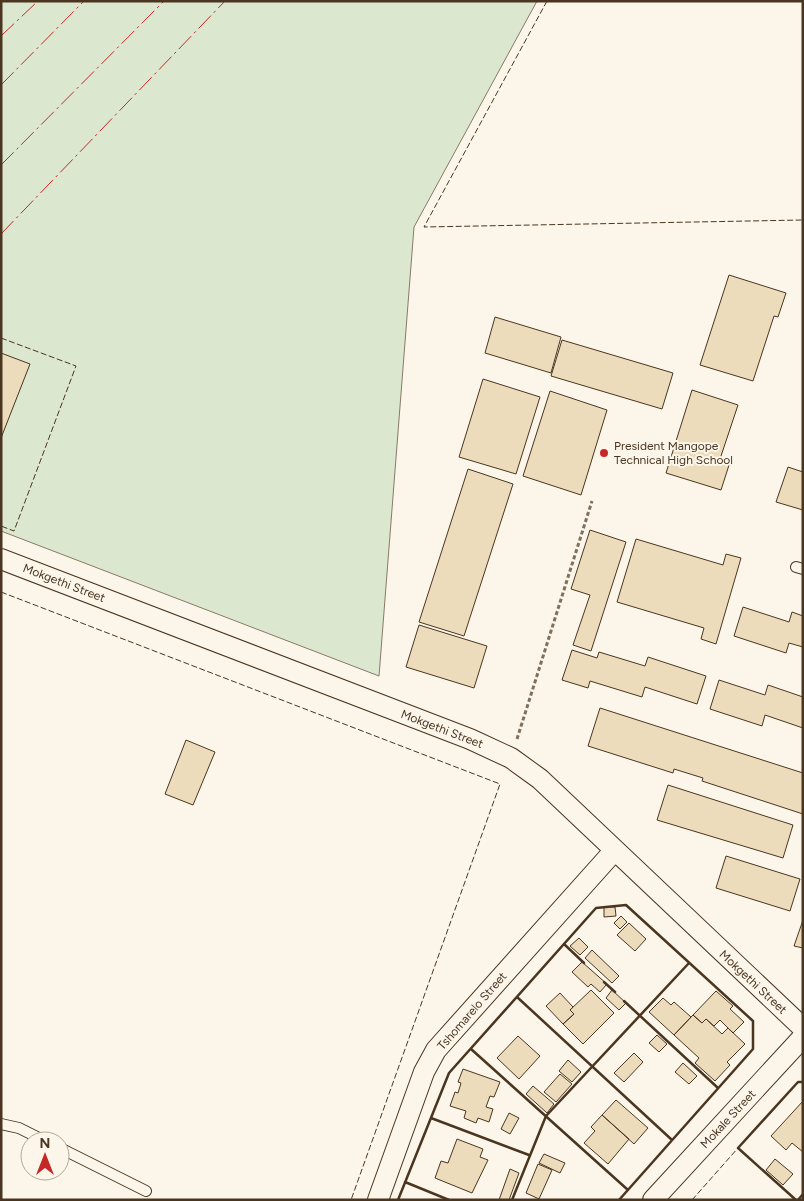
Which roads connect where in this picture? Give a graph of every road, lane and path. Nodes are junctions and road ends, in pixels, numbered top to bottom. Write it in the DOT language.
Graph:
graph roads {
  1 [pos="592,501"];
  2 [pos="1,559"];
  3 [pos="511,758"];
  4 [pos="614,851"];
  5 [pos="803,1028"];
  6 [pos="803,1037"];
  7 [pos="1,1124"];
  8 [pos="25,1131"];
  9 [pos="70,1153"];
  10 [pos="146,1191"];
  11 [pos="378,1200"];
  12 [pos="653,1200"];
  1 -- 3 [label="path"];
  2 -- 3 [label="street, Mokgethi Street"];
  3 -- 4 [label="street, Mokgethi Street"];
  4 -- 5 [label="street, Mokgethi Street"];
  4 -- 11 [label="street, Tshomarelo Street"];
  6 -- 12 [label="street, Mokale Street"];
  7 -- 8 [label="lane"];
  9 -- 10 [label="lane"];
}
